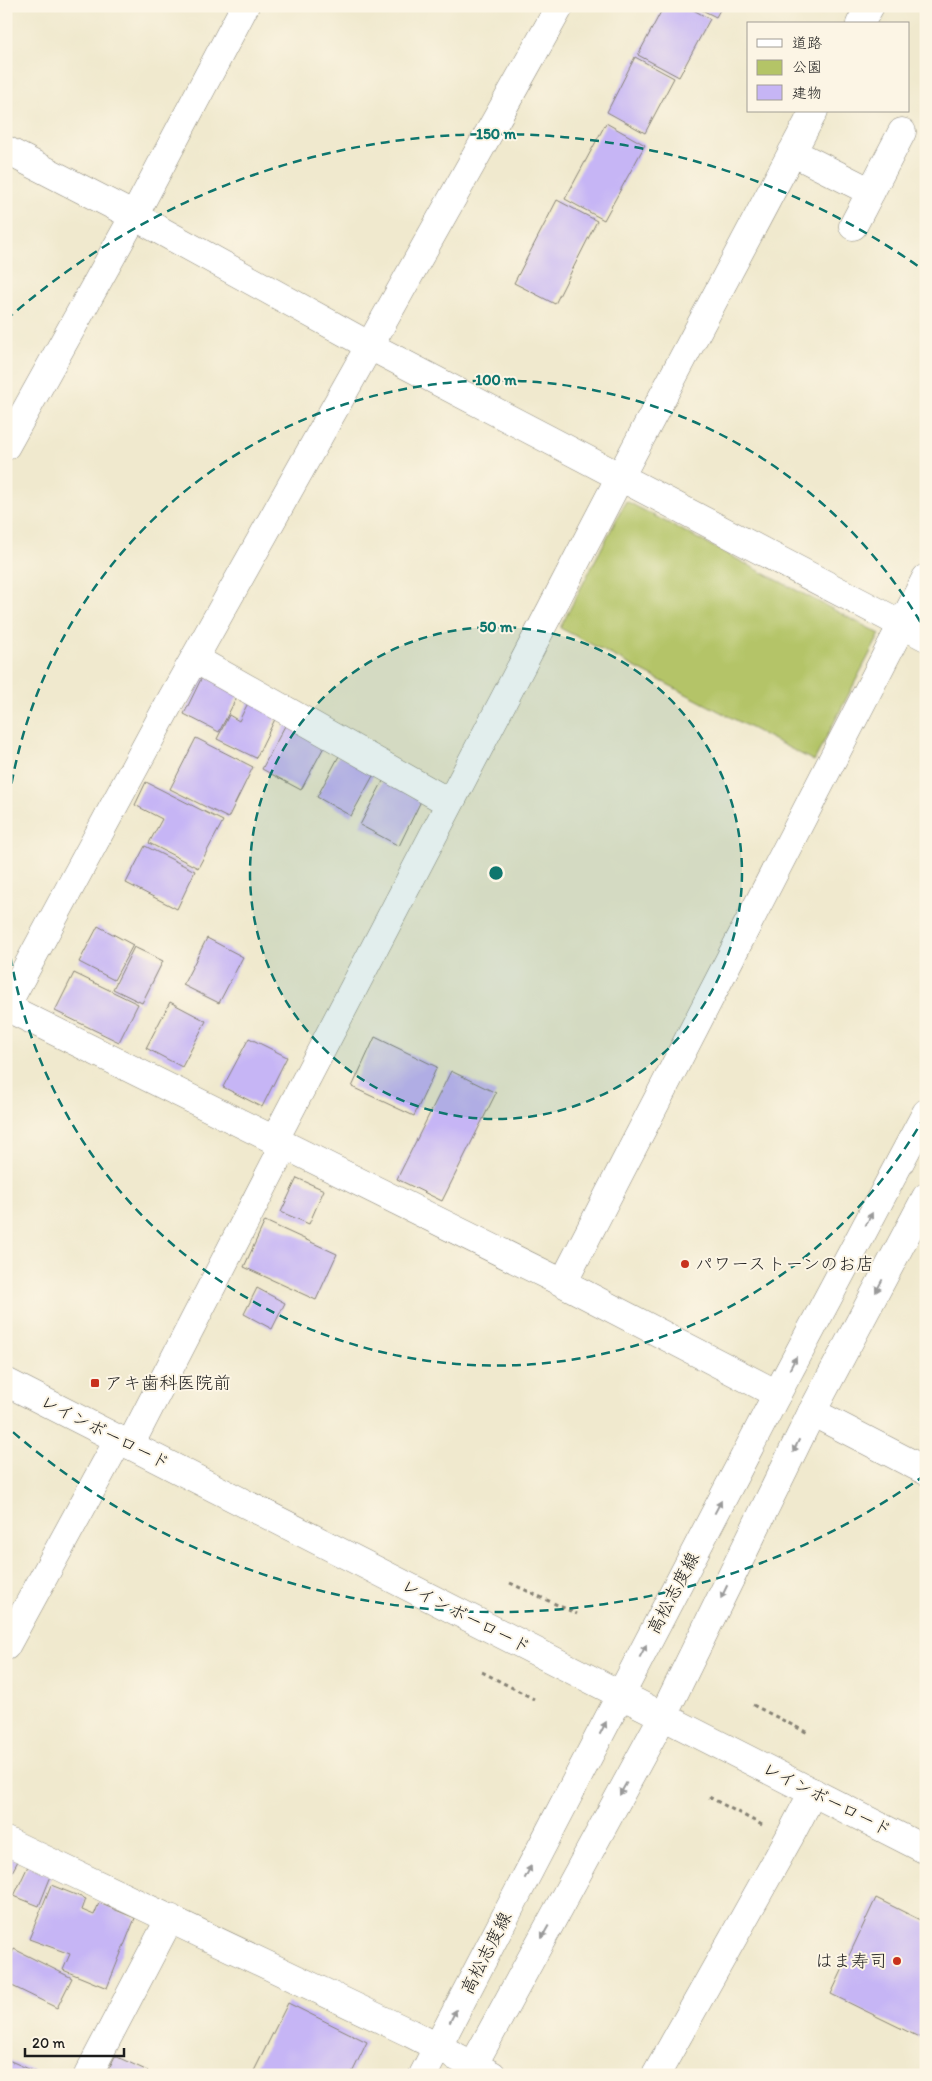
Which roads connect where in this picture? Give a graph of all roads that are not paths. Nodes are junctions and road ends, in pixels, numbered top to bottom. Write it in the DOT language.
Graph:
graph roads {
  1 [pos="560,6"];
  2 [pos="870,6"];
  3 [pos="242,7"];
  4 [pos="861,22"];
  5 [pos="813,112"];
  6 [pos="902,132"];
  7 [pos="6,150"];
  8 [pos="792,152"];
  9 [pos="871,192"];
  10 [pos="134,216"];
  11 [pos="853,226"];
  12 [pos="370,346"];
  13 [pos="6,446"];
  14 [pos="620,477"];
  15 [pos="926,578"];
  16 [pos="914,631"];
  17 [pos="195,659"];
  18 [pos="450,803"];
  19 [pos="6,1006"];
  20 [pos="926,1113"];
  21 [pos="279,1143"];
  22 [pos="926,1196"];
  23 [pos="563,1283"];
  24 [pos="6,1382"];
  25 [pos="777,1394"];
  26 [pos="812,1412"];
  27 [pos="125,1442"];
  28 [pos="926,1471"];
  29 [pos="6,1646"];
  30 [pos="620,1694"];
  31 [pos="663,1716"];
  32 [pos="813,1792"];
  33 [pos="6,1840"];
  34 [pos="926,1850"];
  35 [pos="170,1918"];
  36 [pos="437,2047"];
  37 [pos="477,2072"];
  38 [pos="88,2075"];
  39 [pos="423,2075"];
  40 [pos="656,2075"];
  1 -- 12 [label="street"];
  2 -- 4 [label="street"];
  3 -- 10 [label="street"];
  5 -- 8 [label="street"];
  6 -- 9 [label="street"];
  7 -- 10 [label="street"];
  8 -- 9 [label="street"];
  8 -- 14 [label="street"];
  9 -- 11 [label="street"];
  10 -- 12 [label="street"];
  10 -- 13 [label="street"];
  12 -- 14 [label="street"];
  12 -- 17 [label="street"];
  14 -- 16 [label="street"];
  14 -- 18 [label="street"];
  15 -- 16 [label="street"];
  16 -- 23 [label="street"];
  17 -- 18 [label="street"];
  17 -- 19 [label="street"];
  18 -- 21 [label="street"];
  19 -- 21 [label="street"];
  25 -- 20 [label="street, 高松志度線, one-way"];
  21 -- 23 [label="street"];
  21 -- 27 [label="street"];
  22 -- 26 [label="street, one-way"];
  23 -- 25 [label="street"];
  24 -- 27 [label="street, レインボーロード"];
  30 -- 25 [label="street, 高松志度線, one-way"];
  26 -- 28 [label="street"];
  26 -- 31 [label="street, one-way"];
  27 -- 29 [label="street"];
  27 -- 30 [label="street, レインボーロード"];
  30 -- 31 [label="street, レインボーロード"];
  36 -- 30 [label="street, 高松志度線, one-way"];
  31 -- 32 [label="street, レインボーロード"];
  31 -- 37 [label="street, one-way"];
  32 -- 34 [label="street, レインボーロード"];
  32 -- 40 [label="street"];
  33 -- 35 [label="street"];
  35 -- 36 [label="street"];
  35 -- 38 [label="street"];
  36 -- 37 [label="street"];
  36 -- 39 [label="street, 高松志度線"];
}
